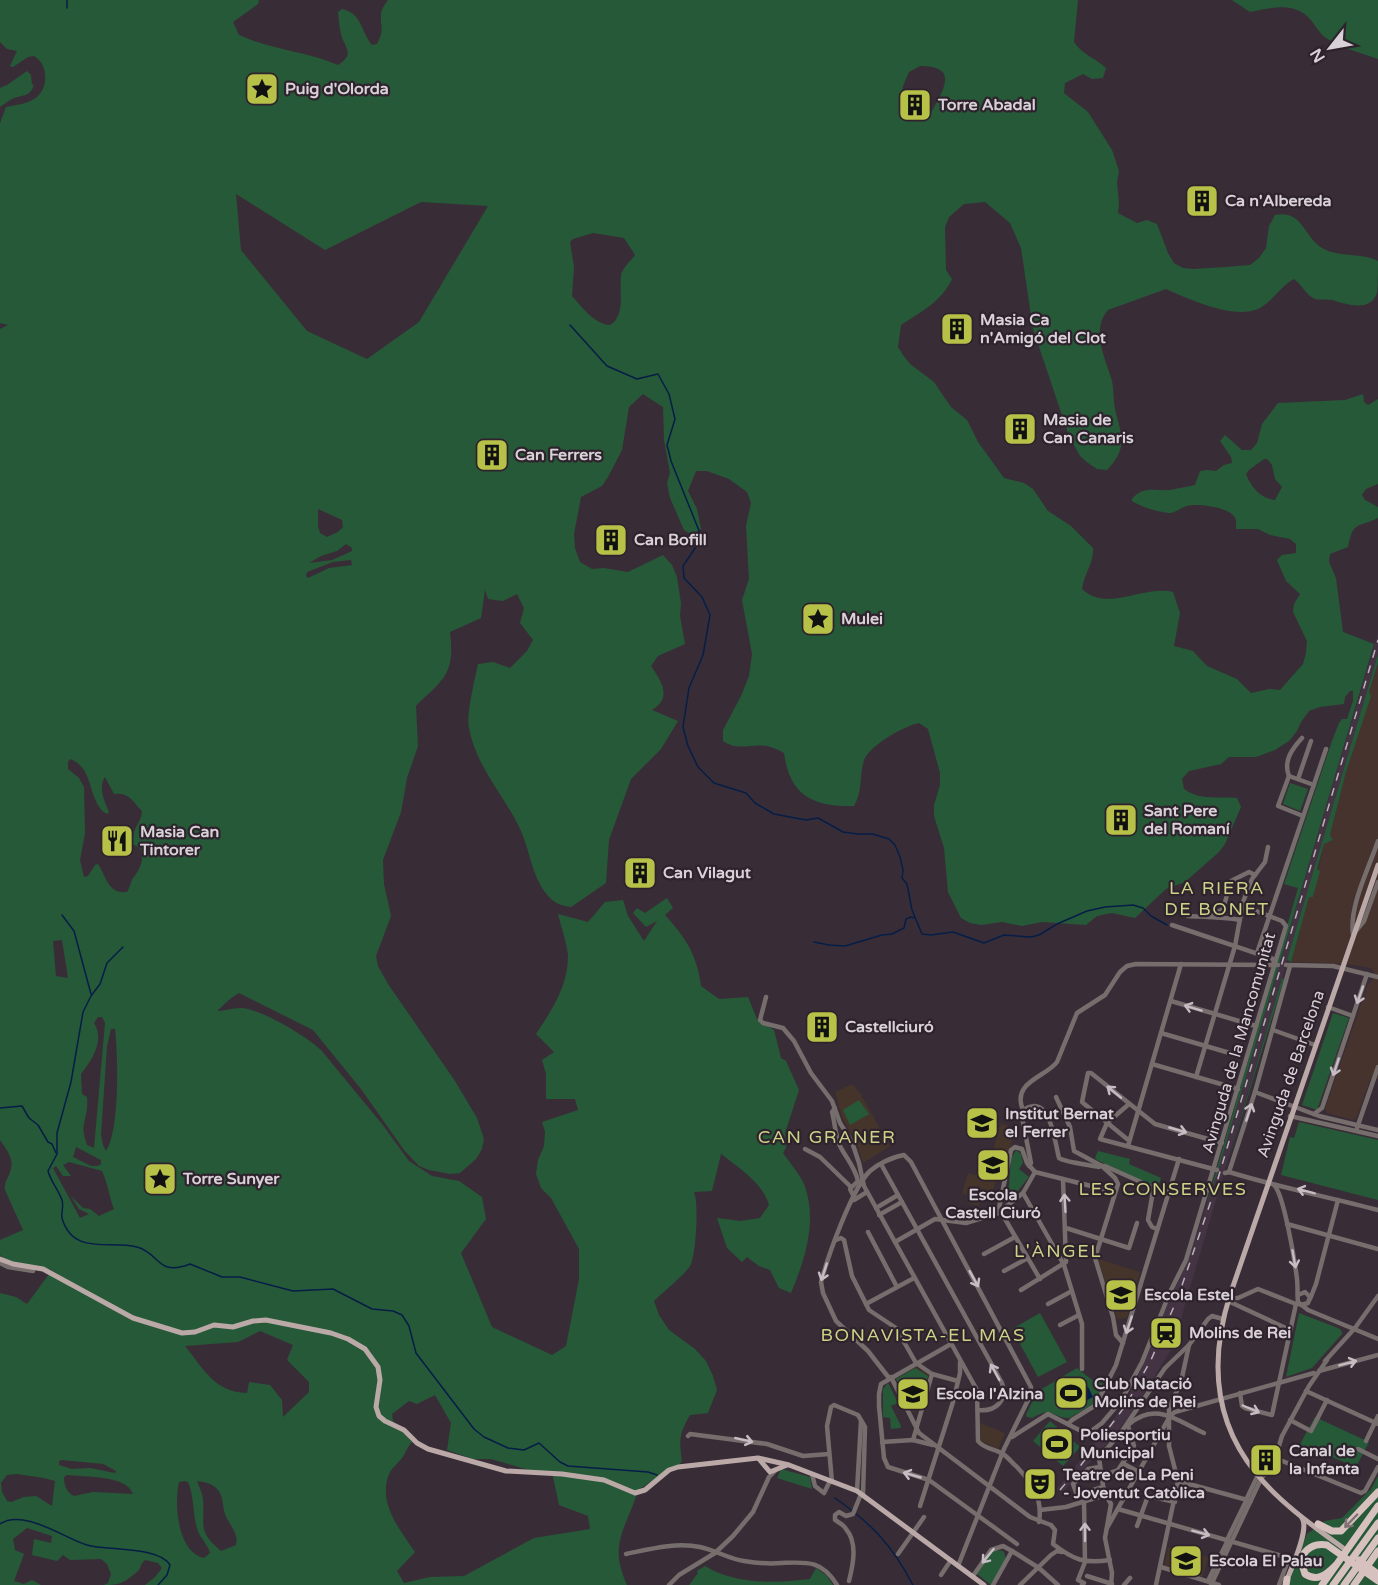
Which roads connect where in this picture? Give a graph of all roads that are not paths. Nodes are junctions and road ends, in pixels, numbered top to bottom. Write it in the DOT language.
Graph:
graph roads {
  1 [pos="1302,738"];
  2 [pos="1311,741"];
  3 [pos="1326,749"];
  4 [pos="1289,776"];
  5 [pos="1298,779"];
  6 [pos="1314,785"];
  7 [pos="1303,816"];
  8 [pos="1378,841"];
  9 [pos="1268,847"];
  10 [pos="1378,865"];
  11 [pos="1255,875"];
  12 [pos="1378,882"];
  13 [pos="1357,902"];
  14 [pos="1243,906"];
  15 [pos="1370,906"];
  16 [pos="1378,908"];
  17 [pos="1364,914"];
  18 [pos="1188,916"];
  19 [pos="1270,916"];
  20 [pos="1209,917"];
  21 [pos="1240,920"];
  22 [pos="1172,925"];
  23 [pos="1353,934"];
  24 [pos="1235,946"];
  25 [pos="1257,953"];
  26 [pos="1181,964"];
  27 [pos="1230,965"];
  28 [pos="1276,965"];
  29 [pos="1341,968"];
  30 [pos="1367,974"];
  31 [pos="1378,976"];
  32 [pos="766,997"];
  33 [pos="1171,1001"];
  34 [pos="1328,1007"];
  35 [pos="1215,1014"];
  36 [pos="1353,1016"];
  37 [pos="1256,1026"];
  38 [pos="1273,1030"];
  39 [pos="1161,1033"];
  40 [pos="1315,1045"];
  41 [pos="1206,1046"];
  42 [pos="1240,1056"];
  43 [pos="1152,1064"];
  44 [pos="1378,1067"];
  45 [pos="1196,1077"];
  46 [pos="1238,1089"];
  47 [pos="1255,1092"];
  48 [pos="1056,1097"];
  49 [pos="1129,1104"];
  50 [pos="1294,1106"];
  51 [pos="835,1108"];
  52 [pos="1023,1110"];
  53 [pos="1138,1111"];
  54 [pos="1314,1114"];
  55 [pos="1290,1116"];
  56 [pos="1107,1123"];
  57 [pos="1357,1128"];
  58 [pos="1378,1130"];
  59 [pos="1378,1136"];
  60 [pos="1130,1139"];
  61 [pos="1221,1143"];
  62 [pos="1128,1146"];
  63 [pos="805,1149"];
  64 [pos="1179,1159"];
  65 [pos="881,1164"];
  66 [pos="1029,1166"];
  67 [pos="1102,1166"];
  68 [pos="1216,1170"];
  69 [pos="861,1172"];
  70 [pos="1035,1172"];
  71 [pos="868,1173"];
  72 [pos="1063,1179"];
  73 [pos="864,1182"];
  74 [pos="1271,1184"];
  75 [pos="851,1187"];
  76 [pos="867,1192"];
  77 [pos="1115,1192"];
  78 [pos="1023,1193"];
  79 [pos="898,1195"];
  80 [pos="853,1199"];
  81 [pos="1338,1200"];
  82 [pos="902,1202"];
  83 [pos="876,1208"];
  84 [pos="1378,1210"];
  85 [pos="999,1212"];
  86 [pos="879,1215"];
  87 [pos="844,1218"];
  88 [pos="940,1218"];
  89 [pos="952,1221"];
  90 [pos="1137,1222"];
  91 [pos="1287,1224"];
  92 [pos="945,1228"];
  93 [pos="1066,1228"];
  94 [pos="1157,1229"];
  95 [pos="917,1230"];
  96 [pos="868,1232"];
  97 [pos="1329,1235"];
  98 [pos="1015,1237"];
  99 [pos="1100,1239"];
  100 [pos="836,1240"];
  101 [pos="844,1240"];
  102 [pos="895,1242"];
  103 [pos="1378,1249"];
  104 [pos="984,1254"];
  105 [pos="1028,1258"];
  106 [pos="0,1261"];
  107 [pos="1064,1265"];
  108 [pos="33,1271"];
  109 [pos="1004,1271"];
  110 [pos="914,1278"];
  111 [pos="1040,1279"];
  112 [pos="1316,1284"];
  113 [pos="897,1287"];
  114 [pos="1021,1290"];
  115 [pos="1071,1291"];
  116 [pos="1301,1294"];
  117 [pos="1378,1296"];
  118 [pos="1228,1300"];
  119 [pos="1310,1300"];
  120 [pos="866,1304"];
  121 [pos="1048,1304"];
  122 [pos="1299,1304"];
  123 [pos="1311,1311"];
  124 [pos="1079,1315"];
  125 [pos="1223,1319"];
  126 [pos="1344,1324"];
  127 [pos="1060,1325"];
  128 [pos="1355,1328"];
  129 [pos="1290,1330"];
  130 [pos="1348,1336"];
  131 [pos="1378,1339"];
  132 [pos="951,1344"];
  133 [pos="1123,1344"];
  134 [pos="1189,1345"];
  135 [pos="1378,1355"];
  136 [pos="960,1359"];
  137 [pos="916,1363"];
  138 [pos="1082,1369"];
  139 [pos="960,1372"];
  140 [pos="968,1373"];
  141 [pos="1314,1373"];
  142 [pos="932,1374"];
  143 [pos="890,1378"];
  144 [pos="958,1381"];
  145 [pos="1279,1383"];
  146 [pos="1309,1386"];
  147 [pos="1239,1393"];
  148 [pos="1221,1398"];
  149 [pos="1327,1400"];
  150 [pos="978,1410"];
  151 [pos="1022,1414"];
  152 [pos="1170,1416"];
  153 [pos="1378,1416"];
  154 [pos="1290,1420"];
  155 [pos="1376,1423"];
  156 [pos="1031,1424"];
  157 [pos="1068,1425"];
  158 [pos="1128,1426"];
  159 [pos="916,1429"];
  160 [pos="1122,1431"];
  161 [pos="1204,1433"];
  162 [pos="688,1436"];
  163 [pos="1012,1437"];
  164 [pos="913,1440"];
  165 [pos="1366,1441"];
  166 [pos="882,1442"];
  167 [pos="937,1446"];
  168 [pos="1358,1449"];
  169 [pos="829,1454"];
  170 [pos="1003,1454"];
  171 [pos="758,1458"];
  172 [pos="1275,1458"];
  173 [pos="1378,1459"];
  174 [pos="773,1462"];
  175 [pos="1124,1464"];
  176 [pos="789,1465"];
  177 [pos="1099,1467"];
  178 [pos="1378,1467"];
  179 [pos="767,1469"];
  180 [pos="775,1471"];
  181 [pos="1139,1472"];
  182 [pos="812,1474"];
  183 [pos="1101,1476"];
  184 [pos="769,1478"];
  185 [pos="1259,1478"];
  186 [pos="929,1480"];
  187 [pos="831,1481"];
  188 [pos="1178,1481"];
  189 [pos="990,1486"];
  190 [pos="1103,1487"];
  191 [pos="1378,1492"];
  192 [pos="824,1493"];
  193 [pos="860,1493"];
  194 [pos="1106,1495"];
  195 [pos="830,1497"];
  196 [pos="1248,1500"];
  197 [pos="1084,1501"];
  198 [pos="1175,1502"];
  199 [pos="1286,1502"];
  200 [pos="921,1506"];
  201 [pos="1378,1506"];
  202 [pos="1119,1509"];
  203 [pos="1040,1510"];
  204 [pos="1296,1512"];
  205 [pos="978,1516"];
  206 [pos="1140,1516"];
  207 [pos="924,1517"];
  208 [pos="1039,1522"];
  209 [pos="1378,1522"];
  210 [pos="1170,1524"];
  211 [pos="1137,1526"];
  212 [pos="1316,1526"];
  213 [pos="1106,1531"];
  214 [pos="914,1532"];
  215 [pos="1378,1538"];
  216 [pos="1301,1539"];
  217 [pos="1229,1540"];
  218 [pos="1017,1544"];
  219 [pos="1342,1548"];
  220 [pos="1012,1551"];
  221 [pos="1378,1551"];
  222 [pos="1062,1552"];
  223 [pos="715,1553"];
  224 [pos="626,1554"];
  225 [pos="898,1554"];
  226 [pos="951,1560"];
  227 [pos="1110,1560"];
  228 [pos="1291,1560"];
  229 [pos="1086,1565"];
  230 [pos="958,1566"];
  231 [pos="1335,1566"];
  232 [pos="1161,1567"];
  233 [pos="1373,1569"];
  234 [pos="1041,1570"];
  235 [pos="941,1575"];
  236 [pos="973,1576"];
  237 [pos="1087,1576"];
  238 [pos="1130,1578"];
  239 [pos="849,1581"];
  240 [pos="1378,1581"];
  241 [pos="1286,1583"];
  242 [pos="1083,1584"];
  243 [pos="1112,1584"];
  244 [pos="1209,1584"];
  245 [pos="669,1585"];
  246 [pos="837,1585"];
  247 [pos="984,1585"];
  248 [pos="993,1585"];
  249 [pos="1020,1585"];
  250 [pos="1058,1585"];
  251 [pos="1125,1585"];
  252 [pos="1156,1585"];
  253 [pos="1219,1585"];
  254 [pos="1279,1585"];
  255 [pos="1322,1585"];
  256 [pos="1333,1585"];
  257 [pos="1344,1585"];
  258 [pos="1354,1585"];
  1 -- 4 [label="street"];
  2 -- 5 [label="street"];
  3 -- 6 [label="street"];
  4 -- 5 [label="street"];
  4 -- 7 [label="street"];
  5 -- 6 [label="street"];
  6 -- 7 [label="street"];
  7 -- 19 [label="street"];
  8 -- 13 [label="street, Avinguda de Barcelona"];
  9 -- 11 [label="street"];
  10 -- 17 [label="main road, Avinguda de Barcelona"];
  11 -- 14 [label="street"];
  11 -- 20 [label="street"];
  12 -- 15 [label="street, Avinguda de Barcelona"];
  13 -- 17 [label="street"];
  13 -- 23 [label="street, Avinguda de Barcelona"];
  14 -- 19 [label="street"];
  14 -- 21 [label="street"];
  15 -- 16 [label="street"];
  15 -- 17 [label="street, Avinguda de Barcelona"];
  17 -- 23 [label="main road, Avinguda de Barcelona"];
  18 -- 20 [label="street"];
  19 -- 25 [label="street"];
  19 -- 28 [label="street, Avinguda de la Mancomunitat"];
  20 -- 21 [label="street"];
  21 -- 24 [label="street"];
  22 -- 24 [label="street"];
  23 -- 29 [label="main road, Avinguda de Barcelona"];
  24 -- 25 [label="street"];
  24 -- 27 [label="street"];
  25 -- 28 [label="street"];
  26 -- 27 [label="street"];
  26 -- 33 [label="street"];
  26 -- 52 [label="street"];
  27 -- 28 [label="street"];
  27 -- 35 [label="street"];
  28 -- 37 [label="street, Avinguda de la Mancomunitat"];
  29 -- 30 [label="street"];
  29 -- 34 [label="main road, Avinguda de Barcelona"];
  29 -- 38 [label="street"];
  30 -- 31 [label="street"];
  30 -- 36 [label="street, one-way"];
  32 -- 51 [label="street"];
  35 -- 33 [label="street, one-way"];
  33 -- 39 [label="street"];
  34 -- 36 [label="street"];
  34 -- 40 [label="main road, Avinguda de Barcelona"];
  35 -- 37 [label="street"];
  35 -- 41 [label="street"];
  36 -- 54 [label="street, one-way"];
  37 -- 46 [label="street, Avinguda de la Mancomunitat"];
  38 -- 40 [label="street"];
  38 -- 47 [label="street"];
  39 -- 41 [label="street"];
  39 -- 43 [label="street"];
  40 -- 50 [label="main road, Avinguda de Barcelona"];
  41 -- 42 [label="street"];
  41 -- 45 [label="street"];
  43 -- 45 [label="street"];
  43 -- 53 [label="street"];
  44 -- 57 [label="street"];
  45 -- 46 [label="street"];
  46 -- 61 [label="street, Avinguda de la Mancomunitat"];
  47 -- 50 [label="street"];
  74 -- 47 [label="street, one-way"];
  48 -- 67 [label="street"];
  49 -- 53 [label="street"];
  49 -- 56 [label="street"];
  49 -- 56 [label="street, one-way"];
  50 -- 54 [label="street"];
  50 -- 55 [label="main road, Avinguda de Barcelona"];
  51 -- 69 [label="street"];
  51 -- 75 [label="street"];
  52 -- 66 [label="street"];
  52 -- 67 [label="street"];
  53 -- 60 [label="street"];
  53 -- 61 [label="street, one-way"];
  54 -- 57 [label="street"];
  55 -- 57 [label="street"];
  55 -- 74 [label="main road, Avinguda de Barcelona"];
  56 -- 60 [label="street"];
  56 -- 62 [label="street"];
  57 -- 58 [label="street"];
  57 -- 59 [label="street"];
  60 -- 62 [label="street"];
  61 -- 68 [label="street, Avinguda de la Mancomunitat"];
  62 -- 64 [label="street"];
  63 -- 75 [label="street"];
  64 -- 68 [label="street"];
  64 -- 94 [label="street"];
  65 -- 71 [label="street"];
  65 -- 79 [label="street"];
  65 -- 88 [label="street"];
  66 -- 70 [label="street"];
  66 -- 85 [label="street"];
  67 -- 77 [label="street"];
  67 -- 94 [label="street"];
  68 -- 157 [label="street, Avinguda de la Mancomunitat"];
  69 -- 71 [label="street"];
  69 -- 73 [label="street"];
  70 -- 72 [label="street"];
  70 -- 78 [label="street"];
  71 -- 73 [label="street"];
  72 -- 77 [label="street"];
  93 -- 72 [label="street, one-way"];
  73 -- 76 [label="street"];
  73 -- 80 [label="street"];
  81 -- 74 [label="street, one-way"];
  74 -- 91 [label="street"];
  74 -- 118 [label="main road, Avinguda de Barcelona"];
  75 -- 80 [label="street"];
  76 -- 80 [label="street"];
  76 -- 83 [label="street"];
  77 -- 99 [label="street"];
  78 -- 85 [label="street"];
  78 -- 107 [label="street"];
  79 -- 82 [label="street"];
  79 -- 83 [label="street"];
  80 -- 87 [label="street"];
  81 -- 84 [label="street"];
  81 -- 97 [label="street"];
  82 -- 86 [label="street"];
  82 -- 95 [label="street"];
  83 -- 86 [label="street"];
  85 -- 89 [label="street"];
  85 -- 98 [label="street"];
  86 -- 102 [label="street"];
  87 -- 100 [label="street"];
  87 -- 101 [label="street"];
  88 -- 89 [label="street"];
  88 -- 92 [label="street"];
  88 -- 95 [label="street"];
  89 -- 92 [label="street"];
  90 -- 99 [label="street"];
  91 -- 97 [label="street"];
  91 -- 116 [label="street, one-way"];
  92 -- 151 [label="street, one-way"];
  93 -- 99 [label="street"];
  93 -- 107 [label="street"];
  94 -- 133 [label="street, one-way"];
  95 -- 102 [label="street"];
  150 -- 95 [label="street, one-way"];
  96 -- 113 [label="street"];
  97 -- 103 [label="street"];
  97 -- 112 [label="street"];
  98 -- 104 [label="street"];
  98 -- 105 [label="street"];
  99 -- 133 [label="street"];
  100 -- 101 [label="street"];
  100 -- 143 [label="street, one-way"];
  101 -- 120 [label="street"];
  102 -- 110 [label="street"];
  105 -- 109 [label="street"];
  105 -- 111 [label="street"];
  106 -- 108 [label="street"];
  106 -- 171 [label="main road"];
  107 -- 111 [label="street"];
  107 -- 115 [label="street"];
  110 -- 113 [label="street"];
  110 -- 132 [label="street"];
  111 -- 114 [label="street"];
  112 -- 116 [label="street"];
  112 -- 119 [label="street"];
  113 -- 120 [label="street"];
  115 -- 121 [label="street"];
  115 -- 124 [label="street"];
  116 -- 119 [label="street"];
  116 -- 122 [label="street"];
  117 -- 128 [label="street"];
  118 -- 122 [label="street"];
  118 -- 125 [label="main road, Avinguda de Barcelona"];
  118 -- 129 [label="street"];
  119 -- 122 [label="street"];
  119 -- 123 [label="street"];
  120 -- 137 [label="street"];
  122 -- 123 [label="street"];
  122 -- 129 [label="street"];
  123 -- 126 [label="street"];
  124 -- 127 [label="street"];
  124 -- 138 [label="street"];
  125 -- 134 [label="street"];
  125 -- 148 [label="main road, Avinguda de Barcelona"];
  126 -- 128 [label="street"];
  126 -- 130 [label="street"];
  128 -- 130 [label="street"];
  128 -- 131 [label="street"];
  129 -- 145 [label="street"];
  130 -- 141 [label="street"];
  132 -- 136 [label="street"];
  132 -- 137 [label="street"];
  133 -- 157 [label="street"];
  134 -- 152 [label="street"];
  134 -- 160 [label="street"];
  141 -- 135 [label="street, one-way"];
  136 -- 139 [label="street"];
  136 -- 140 [label="street"];
  137 -- 142 [label="street"];
  137 -- 143 [label="street"];
  139 -- 140 [label="street"];
  139 -- 144 [label="street"];
  140 -- 150 [label="street"];
  141 -- 145 [label="street"];
  141 -- 146 [label="street"];
  142 -- 144 [label="street"];
  142 -- 159 [label="street"];
  143 -- 159 [label="street"];
  143 -- 166 [label="street"];
  144 -- 167 [label="street"];
  145 -- 147 [label="street"];
  147 -- 145 [label="street, one-way"];
  146 -- 149 [label="street"];
  146 -- 154 [label="street"];
  147 -- 148 [label="street"];
  148 -- 152 [label="street"];
  148 -- 185 [label="main road, Avinguda de Barcelona"];
  149 -- 154 [label="street"];
  149 -- 155 [label="street"];
  150 -- 170 [label="street"];
  151 -- 156 [label="street"];
  151 -- 163 [label="street"];
  152 -- 158 [label="street"];
  152 -- 161 [label="street"];
  152 -- 181 [label="street"];
  152 -- 188 [label="street"];
  153 -- 155 [label="street"];
  154 -- 172 [label="street"];
  155 -- 165 [label="street"];
  156 -- 157 [label="street"];
  156 -- 163 [label="street"];
  158 -- 160 [label="street"];
  158 -- 175 [label="street"];
  159 -- 164 [label="street"];
  159 -- 167 [label="street"];
  160 -- 177 [label="street"];
  162 -- 169 [label="street, one-way"];
  163 -- 170 [label="street"];
  164 -- 166 [label="street"];
  164 -- 167 [label="street"];
  186 -- 166 [label="street, one-way"];
  167 -- 186 [label="street"];
  167 -- 189 [label="street"];
  168 -- 173 [label="street"];
  169 -- 187 [label="street"];
  169 -- 193 [label="street"];
  170 -- 189 [label="street"];
  170 -- 203 [label="street"];
  171 -- 174 [label="main road"];
  171 -- 179 [label="main road"];
  172 -- 178 [label="street"];
  172 -- 185 [label="street"];
  174 -- 176 [label="main road"];
  174 -- 179 [label="main road"];
  174 -- 180 [label="main road"];
  175 -- 181 [label="street"];
  175 -- 183 [label="street"];
  176 -- 180 [label="main road"];
  176 -- 182 [label="main road"];
  177 -- 183 [label="street"];
  177 -- 190 [label="street"];
  179 -- 180 [label="main road"];
  179 -- 184 [label="street"];
  180 -- 184 [label="street"];
  181 -- 202 [label="street"];
  182 -- 187 [label="main road"];
  182 -- 192 [label="street"];
  183 -- 190 [label="street"];
  184 -- 223 [label="street"];
  185 -- 196 [label="street"];
  185 -- 199 [label="main road, Avinguda de Barcelona"];
  186 -- 200 [label="street"];
  186 -- 205 [label="street"];
  187 -- 192 [label="street"];
  187 -- 193 [label="main road"];
  188 -- 196 [label="street"];
  188 -- 198 [label="street"];
  189 -- 205 [label="street"];
  189 -- 208 [label="street"];
  190 -- 194 [label="street"];
  191 -- 212 [label="highway, one-way"];
  192 -- 195 [label="street"];
  193 -- 214 [label="main road"];
  193 -- 239 [label="street"];
  194 -- 197 [label="street"];
  194 -- 213 [label="street"];
  196 -- 217 [label="street"];
  197 -- 203 [label="street"];
  229 -- 197 [label="street, one-way"];
  198 -- 206 [label="street"];
  198 -- 210 [label="street"];
  199 -- 204 [label="main road"];
  199 -- 212 [label="main road"];
  201 -- 231 [label="highway"];
  202 -- 206 [label="street"];
  202 -- 213 [label="street"];
  203 -- 208 [label="street"];
  204 -- 212 [label="main road"];
  204 -- 216 [label="main road"];
  205 -- 218 [label="street"];
  205 -- 230 [label="street"];
  206 -- 210 [label="street"];
  206 -- 211 [label="street"];
  207 -- 214 [label="street"];
  208 -- 222 [label="street"];
  209 -- 256 [label="highway"];
  210 -- 217 [label="street, one-way"];
  210 -- 232 [label="street"];
  212 -- 216 [label="main road"];
  212 -- 219 [label="main road"];
  212 -- 219 [label="main road"];
  213 -- 227 [label="street"];
  214 -- 225 [label="street"];
  214 -- 226 [label="main road"];
  215 -- 257 [label="highway"];
  216 -- 228 [label="main road"];
  217 -- 228 [label="street"];
  217 -- 244 [label="street"];
  219 -- 231 [label="highway"];
  219 -- 233 [label="highway"];
  220 -- 234 [label="street"];
  220 -- 236 [label="street, one-way"];
  220 -- 248 [label="street"];
  221 -- 258 [label="highway"];
  222 -- 229 [label="street"];
  222 -- 234 [label="street"];
  223 -- 224 [label="street"];
  223 -- 245 [label="street"];
  223 -- 246 [label="street"];
  226 -- 230 [label="main road"];
  226 -- 235 [label="street"];
  227 -- 229 [label="street"];
  227 -- 243 [label="street"];
  228 -- 241 [label="main road"];
  228 -- 254 [label="street"];
  229 -- 237 [label="street"];
  229 -- 242 [label="street"];
  230 -- 236 [label="main road"];
  231 -- 255 [label="highway"];
  232 -- 244 [label="street"];
  232 -- 252 [label="street"];
  233 -- 240 [label="highway"];
  234 -- 249 [label="street"];
  234 -- 250 [label="street"];
  236 -- 247 [label="main road"];
  237 -- 242 [label="street"];
  237 -- 243 [label="street"];
  238 -- 251 [label="street"];
  244 -- 253 [label="street"];
}
